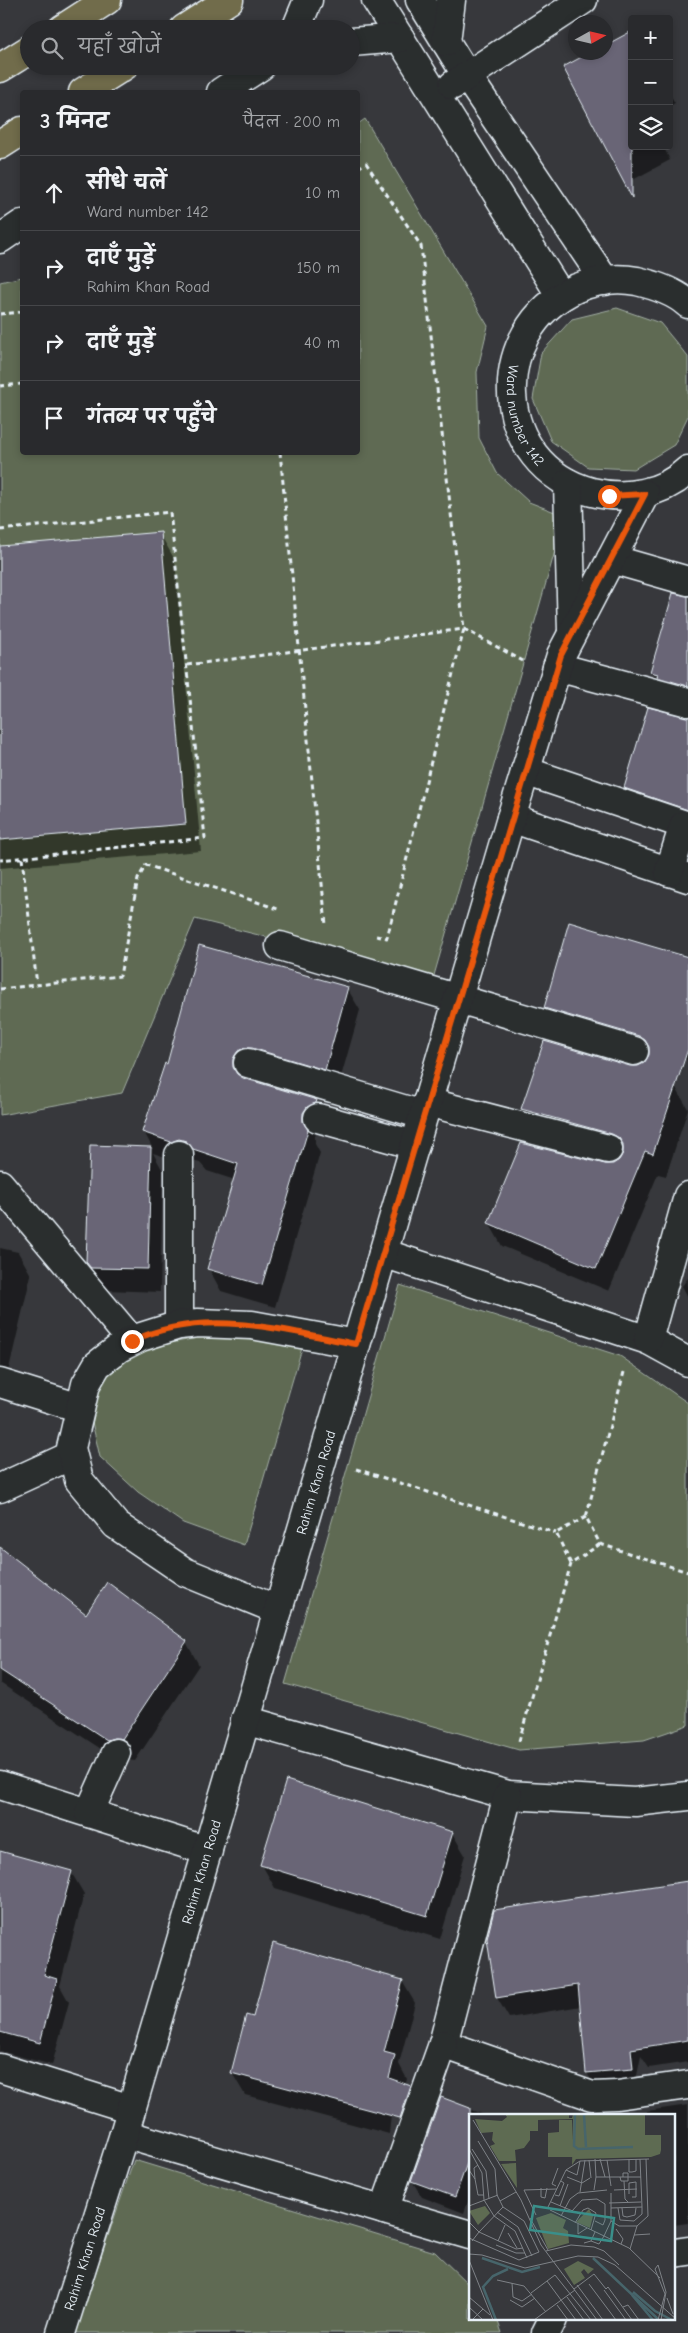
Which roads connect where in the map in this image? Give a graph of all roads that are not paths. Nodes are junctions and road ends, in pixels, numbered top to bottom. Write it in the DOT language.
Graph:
graph roads {
  1 [pos="107,0"];
  2 [pos="229,0"];
  3 [pos="308,0"];
  4 [pos="376,0"];
  5 [pos="420,0"];
  6 [pos="451,0"];
  7 [pos="583,0"];
  8 [pos="76,20"];
  9 [pos="198,20"];
  10 [pos="300,20"];
  11 [pos="400,38"];
  12 [pos="360,41"];
  13 [pos="446,42"];
  14 [pos="20,56"];
  15 [pos="0,68"];
  16 [pos="110,75"];
  17 [pos="247,75"];
  18 [pos="467,76"];
  19 [pos="86,90"];
  20 [pos="224,90"];
  21 [pos="436,96"];
  22 [pos="20,132"];
  23 [pos="0,145"];
  24 [pos="20,225"];
  25 [pos="0,239"];
  26 [pos="605,281"];
  27 [pos="561,296"];
  28 [pos="688,304"];
  29 [pos="688,470"];
  30 [pos="568,483"];
  31 [pos="645,494"];
  32 [pos="611,559"];
  33 [pos="688,581"];
  34 [pos="563,652"];
  35 [pos="688,702"];
  36 [pos="525,771"];
  37 [pos="511,818"];
  38 [pos="686,825"];
  39 [pos="678,875"];
  40 [pos="280,946"];
  41 [pos="458,1000"];
  42 [pos="634,1051"];
  43 [pos="248,1063"];
  44 [pos="425,1108"];
  45 [pos="318,1118"];
  46 [pos="415,1145"];
  47 [pos="608,1149"];
  48 [pos="179,1155"];
  49 [pos="198,1177"];
  50 [pos="0,1184"];
  51 [pos="688,1196"];
  52 [pos="383,1253"];
  53 [pos="189,1324"];
  54 [pos="648,1340"];
  55 [pos="132,1341"];
  56 [pos="356,1344"];
  57 [pos="688,1362"];
  58 [pos="0,1383"];
  59 [pos="80,1408"];
  60 [pos="72,1455"];
  61 [pos="0,1488"];
  62 [pos="278,1610"];
  63 [pos="246,1720"];
  64 [pos="116,1753"];
  65 [pos="0,1785"];
  66 [pos="508,1795"];
  67 [pos="688,1796"];
  68 [pos="89,1813"];
  69 [pos="208,1851"];
  70 [pos="442,2044"];
  71 [pos="0,2068"];
  72 [pos="688,2085"];
  73 [pos="128,2122"];
  74 [pos="384,2210"];
  75 [pos="469,2235"];
  76 [pos="552,2320"];
  77 [pos="61,2333"];
  78 [pos="546,2333"];
  1 -- 8 [label="main road"];
  2 -- 9 [label="main road"];
  3 -- 10 [label="street"];
  4 -- 11 [label="street"];
  5 -- 13 [label="street"];
  6 -- 13 [label="street"];
  7 -- 18 [label="street"];
  11 -- 12 [label="street"];
  11 -- 21 [label="street"];
  13 -- 18 [label="street"];
  14 -- 15 [label="main road"];
  16 -- 19 [label="main road"];
  17 -- 20 [label="street"];
  18 -- 21 [label="street"];
  18 -- 26 [label="street"];
  21 -- 27 [label="street"];
  22 -- 23 [label="main road"];
  24 -- 25 [label="street"];
  26 -- 27 [label="street, Ward number 142"];
  26 -- 28 [label="street, Ward number 142"];
  27 -- 30 [label="street, Ward number 142"];
  29 -- 31 [label="street, Ward number 142"];
  30 -- 31 [label="street, Ward number 142"];
  30 -- 34 [label="street, Rahim Khan Road"];
  31 -- 32 [label="street, Rahim Khan Road"];
  32 -- 33 [label="street"];
  32 -- 34 [label="street, Rahim Khan Road"];
  34 -- 35 [label="street"];
  34 -- 36 [label="street, Rahim Khan Road"];
  36 -- 37 [label="street, Rahim Khan Road"];
  36 -- 38 [label="street"];
  37 -- 39 [label="street"];
  37 -- 41 [label="street, Rahim Khan Road"];
  38 -- 39 [label="street"];
  40 -- 41 [label="street"];
  41 -- 42 [label="street"];
  41 -- 44 [label="street, Rahim Khan Road"];
  43 -- 44 [label="street"];
  44 -- 46 [label="street, Rahim Khan Road"];
  44 -- 47 [label="street"];
  45 -- 46 [label="street"];
  46 -- 52 [label="street, Rahim Khan Road"];
  48 -- 53 [label="street"];
  49 -- 53 [label="street"];
  50 -- 55 [label="street"];
  51 -- 54 [label="street"];
  52 -- 54 [label="street"];
  52 -- 56 [label="street, Rahim Khan Road"];
  53 -- 55 [label="street"];
  53 -- 56 [label="street"];
  54 -- 57 [label="street"];
  55 -- 59 [label="street"];
  56 -- 62 [label="street, Rahim Khan Road"];
  58 -- 59 [label="street"];
  59 -- 60 [label="street"];
  60 -- 61 [label="street"];
  60 -- 62 [label="street"];
  62 -- 63 [label="street, Rahim Khan Road"];
  63 -- 66 [label="street"];
  63 -- 69 [label="street, Rahim Khan Road"];
  64 -- 68 [label="street"];
  65 -- 68 [label="street"];
  66 -- 67 [label="street"];
  66 -- 70 [label="street"];
  68 -- 69 [label="street"];
  69 -- 73 [label="street, Rahim Khan Road"];
  70 -- 72 [label="street"];
  70 -- 74 [label="street"];
  71 -- 73 [label="street"];
  73 -- 74 [label="street"];
  73 -- 77 [label="street, Rahim Khan Road"];
  74 -- 75 [label="street"];
  76 -- 78 [label="street"];
}
